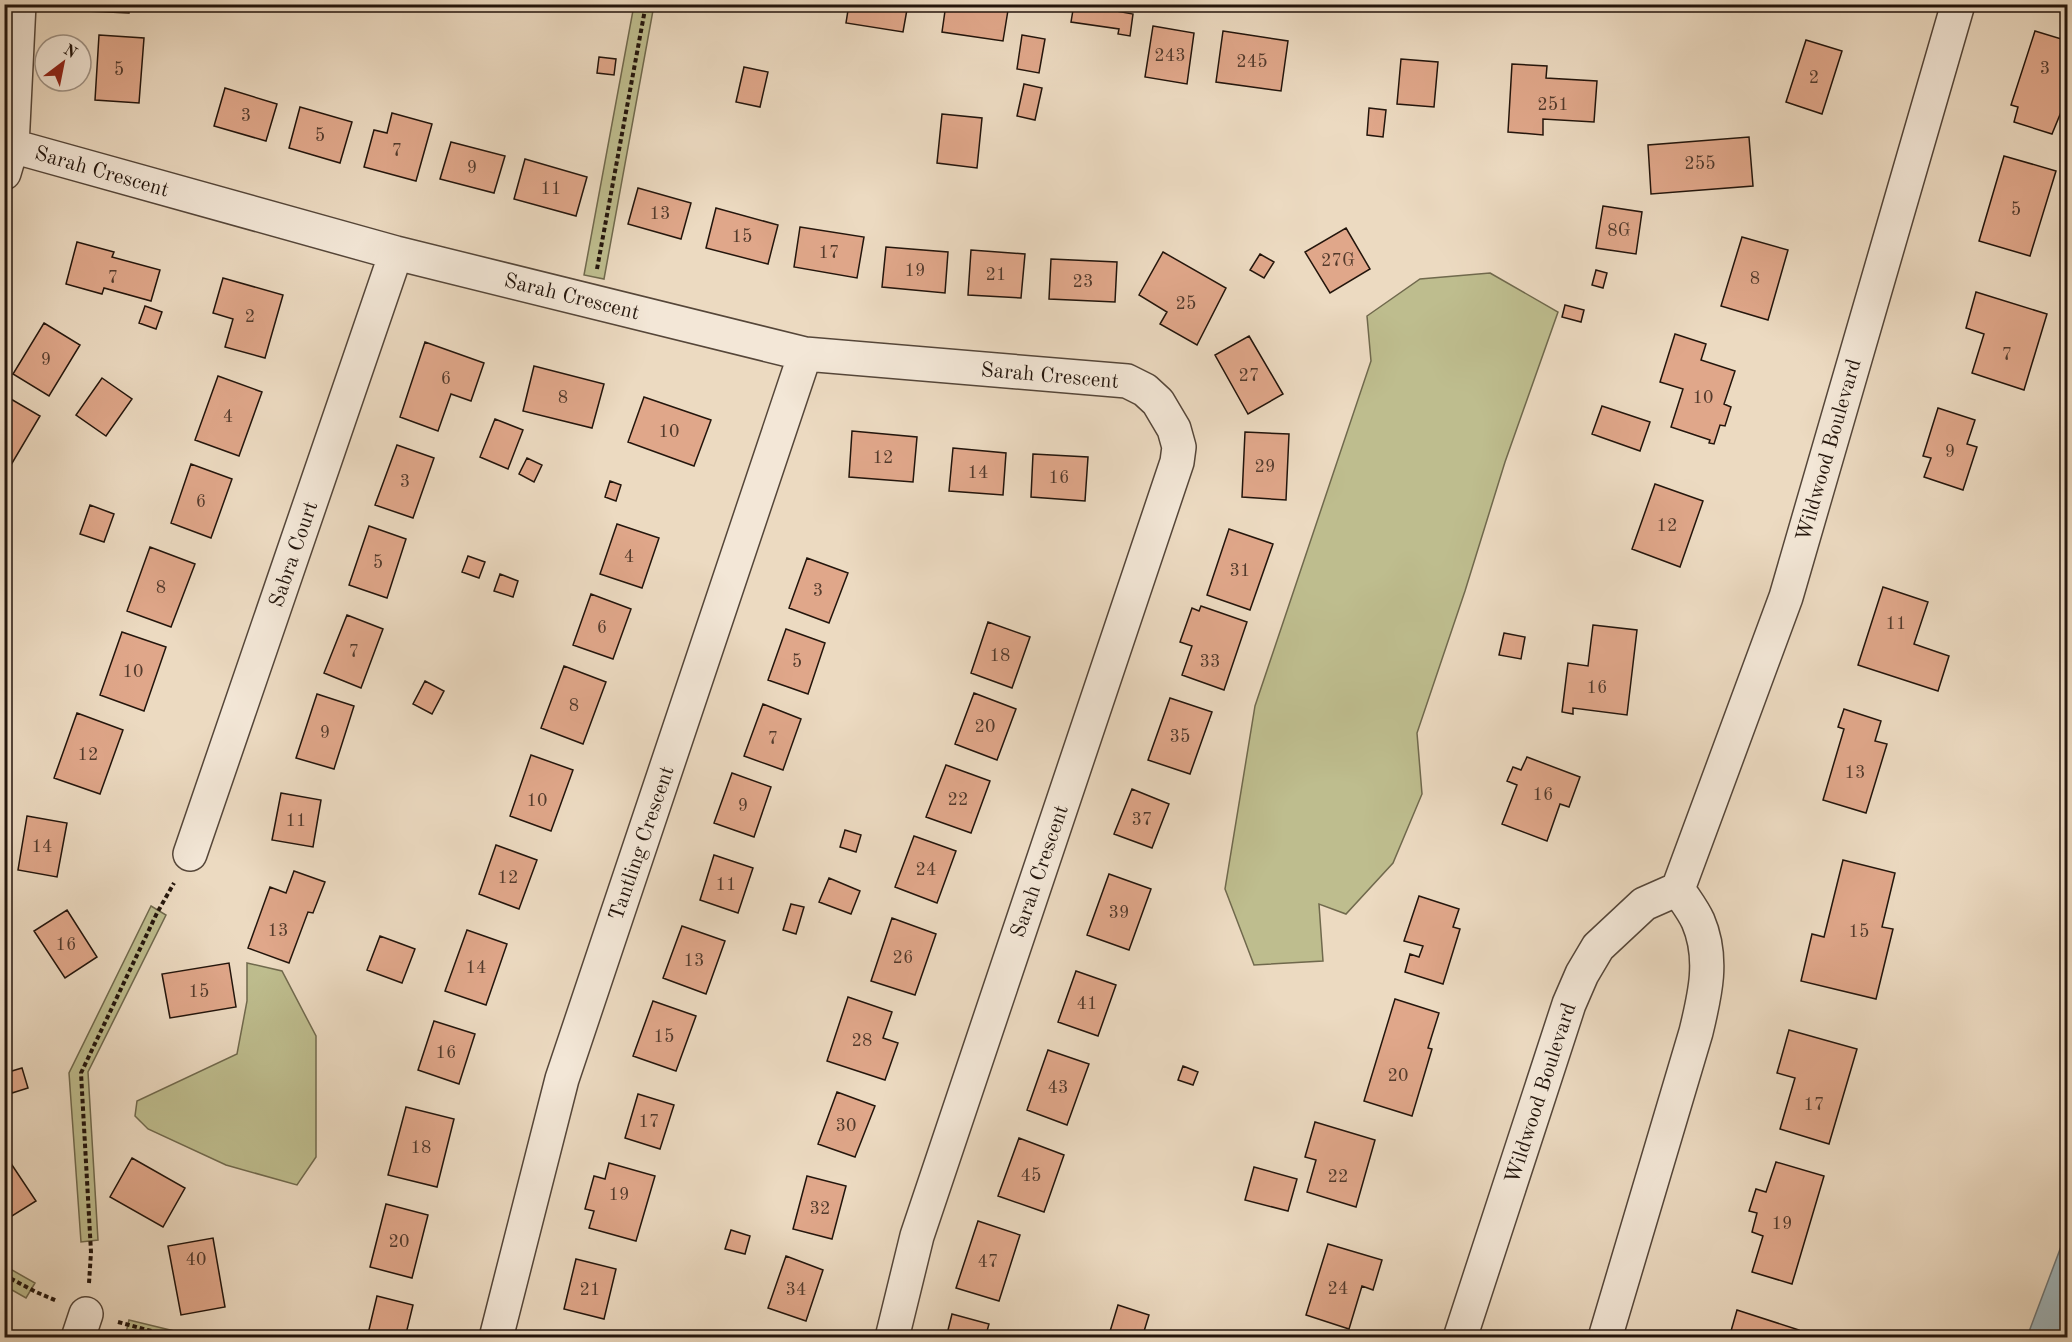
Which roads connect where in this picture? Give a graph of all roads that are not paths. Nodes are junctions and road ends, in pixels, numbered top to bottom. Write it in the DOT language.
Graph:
graph roads {
  1 [pos="19,4"];
  2 [pos="1958,4"];
  3 [pos="8,159"];
  4 [pos="396,254"];
  5 [pos="805,354"];
  6 [pos="190,854"];
  7 [pos="1678,890"];
  8 [pos="496,1338"];
  9 [pos="892,1338"];
  10 [pos="1460,1338"];
  11 [pos="1605,1338"];
  1 -- 3 [label="street"];
  2 -- 7 [label="street, Wildwood Boulevard"];
  3 -- 4 [label="street, Sarah Crescent"];
  4 -- 5 [label="street, Sarah Crescent"];
  4 -- 6 [label="street, Sabra Court"];
  5 -- 8 [label="street, Tantling Crescent"];
  5 -- 9 [label="street, Sarah Crescent"];
  7 -- 10 [label="street, Wildwood Boulevard"];
  7 -- 11 [label="street"];
}
